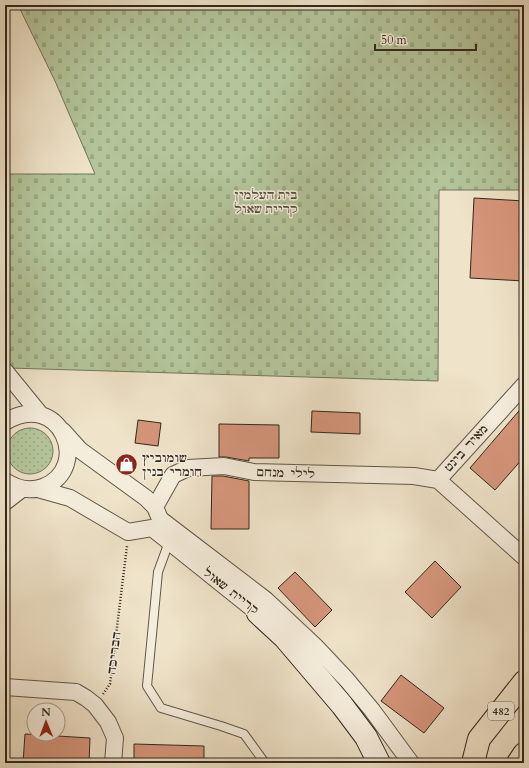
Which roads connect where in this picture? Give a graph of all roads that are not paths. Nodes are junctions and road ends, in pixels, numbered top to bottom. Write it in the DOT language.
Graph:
graph roads {
  1 [pos="5,371"];
  2 [pos="524,385"];
  3 [pos="40,414"];
  4 [pos="5,422"];
  5 [pos="63,431"];
  6 [pos="438,480"];
  7 [pos="5,481"];
  8 [pos="22,489"];
  9 [pos="38,489"];
  10 [pos="5,502"];
  11 [pos="156,518"];
  12 [pos="168,542"];
  13 [pos="524,557"];
  14 [pos="258,612"];
  15 [pos="315,646"];
  16 [pos="524,682"];
  17 [pos="5,687"];
  18 [pos="479,739"];
  19 [pos="524,754"];
  20 [pos="113,763"];
  21 [pos="265,763"];
  22 [pos="379,763"];
  23 [pos="411,763"];
  24 [pos="463,763"];
  25 [pos="473,763"];
  26 [pos="518,763"];
  1 -- 3 [label="street, קריית שאול"];
  2 -- 6 [label="street, מאיר בינט"];
  3 -- 4 [label="street"];
  3 -- 5 [label="street, קריית שאול"];
  5 -- 9 [label="street"];
  5 -- 11 [label="street, קריית שאול"];
  6 -- 11 [label="street, לילי מנחם"];
  6 -- 13 [label="street, מאיר בינט"];
  7 -- 8 [label="street"];
  8 -- 9 [label="street"];
  8 -- 10 [label="street"];
  9 -- 11 [label="street"];
  11 -- 12 [label="street, קריית שאול"];
  11 -- 15 [label="street, קריית שאול"];
  12 -- 14 [label="street, קריית שאול"];
  12 -- 21 [label="lane"];
  14 -- 15 [label="street, קריית שאול"];
  14 -- 22 [label="main road"];
  15 -- 23 [label="street, קריית שאול"];
  16 -- 18 [label="main road, 482"];
  17 -- 20 [label="street"];
  18 -- 24 [label="main road"];
  18 -- 25 [label="main road, 482"];
  19 -- 26 [label="main road"];
}
